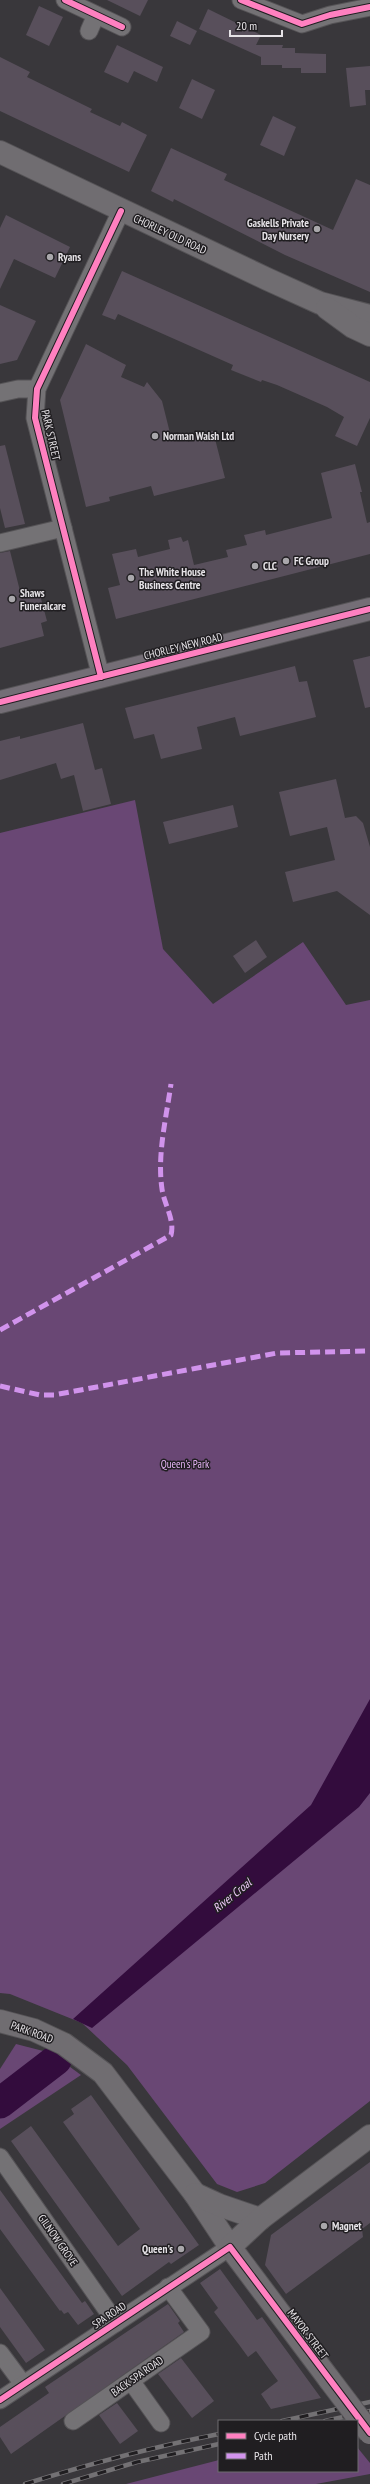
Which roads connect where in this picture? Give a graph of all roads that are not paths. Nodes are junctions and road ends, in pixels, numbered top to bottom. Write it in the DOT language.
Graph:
graph roads {
  1 [pos="65,0"];
  2 [pos="241,0"];
  3 [pos="264,4"];
  4 [pos="366,4"];
  5 [pos="96,15"];
  6 [pos="122,27"];
  7 [pos="89,31"];
  8 [pos="0,152"];
  9 [pos="121,210"];
  10 [pos="366,326"];
  11 [pos="37,389"];
  12 [pos="0,393"];
  13 [pos="63,528"];
  14 [pos="0,543"];
  15 [pos="370,609"];
  16 [pos="101,677"];
  17 [pos="0,702"];
  18 [pos="0,2021"];
  19 [pos="64,2044"];
  20 [pos="370,2136"];
  21 [pos="0,2157"];
  22 [pos="195,2194"];
  23 [pos="260,2219"];
  24 [pos="230,2247"];
  25 [pos="168,2287"];
  26 [pos="116,2323"];
  27 [pos="0,2353"];
  28 [pos="131,2381"];
  29 [pos="23,2384"];
  30 [pos="0,2400"];
  31 [pos="73,2421"];
  32 [pos="161,2423"];
  33 [pos="370,2433"];
  1 -- 5 [label="street"];
  2 -- 3 [label="street"];
  3 -- 4 [label="street"];
  5 -- 6 [label="street"];
  5 -- 7 [label="street"];
  8 -- 9 [label="main road, CHORLEY OLD ROAD"];
  9 -- 10 [label="main road, CHORLEY OLD ROAD"];
  9 -- 11 [label="street, PARK STREET"];
  11 -- 12 [label="street"];
  11 -- 13 [label="street, PARK STREET"];
  13 -- 14 [label="street"];
  13 -- 16 [label="street, PARK STREET"];
  15 -- 16 [label="main road, CHORLEY NEW ROAD"];
  16 -- 17 [label="main road, CHORLEY NEW ROAD"];
  18 -- 19 [label="main road, PARK ROAD"];
  19 -- 22 [label="main road, MAYOR STREET"];
  20 -- 23 [label="main road, SPA ROAD"];
  21 -- 26 [label="street, GILNOW GROVE"];
  22 -- 23 [label="main road"];
  22 -- 24 [label="main road, MAYOR STREET"];
  23 -- 24 [label="main road, SPA ROAD"];
  24 -- 25 [label="street, SPA ROAD"];
  24 -- 33 [label="main road, MAYOR STREET, bridge"];
  25 -- 26 [label="street, SPA ROAD"];
  25 -- 28 [label="street, BACK SPA ROAD"];
  26 -- 29 [label="street, SPA ROAD"];
  27 -- 29 [label="street"];
  28 -- 31 [label="street, BACK SPA ROAD"];
  28 -- 32 [label="street"];
  29 -- 30 [label="street, SPA ROAD"];
}
